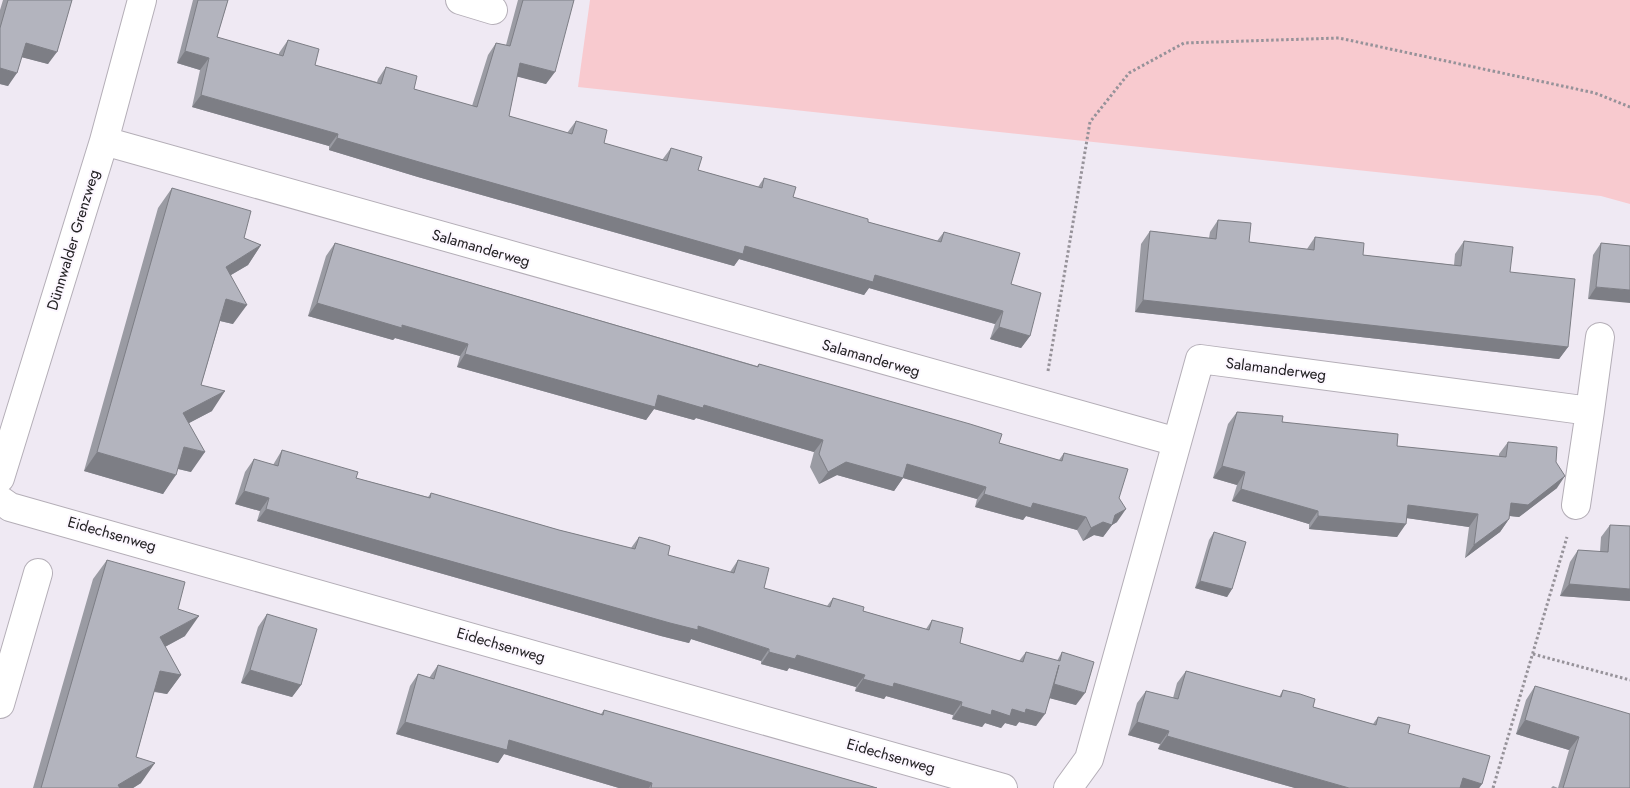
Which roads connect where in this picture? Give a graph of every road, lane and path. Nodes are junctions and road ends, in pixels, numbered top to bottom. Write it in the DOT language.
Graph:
graph roads {
  1 [pos="142,0"];
  2 [pos="460,0"];
  3 [pos="493,10"];
  4 [pos="1630,106"];
  5 [pos="104,141"];
  6 [pos="1600,336"];
  7 [pos="1042,406"];
  8 [pos="1590,411"];
  9 [pos="1177,442"];
  10 [pos="0,478"];
  11 [pos="0,500"];
  12 [pos="1576,505"];
  13 [pos="38,572"];
  14 [pos="1533,654"];
  15 [pos="1630,680"];
  16 [pos="0,704"];
  17 [pos="1004,788"];
  18 [pos="1068,788"];
  19 [pos="1493,788"];
  1 -- 5 [label="street, Dünnwalder Grenzweg"];
  2 -- 3 [label="street"];
  4 -- 7 [label="path"];
  5 -- 7 [label="street, Salamanderweg"];
  5 -- 10 [label="street, Dünnwalder Grenzweg"];
  6 -- 8 [label="street"];
  7 -- 9 [label="street, Salamanderweg"];
  8 -- 9 [label="street, Salamanderweg"];
  8 -- 12 [label="street"];
  9 -- 18 [label="street"];
  11 -- 17 [label="street, Eidechsenweg"];
  12 -- 14 [label="path"];
  13 -- 16 [label="street"];
  14 -- 15 [label="path"];
  14 -- 19 [label="path"];
}
